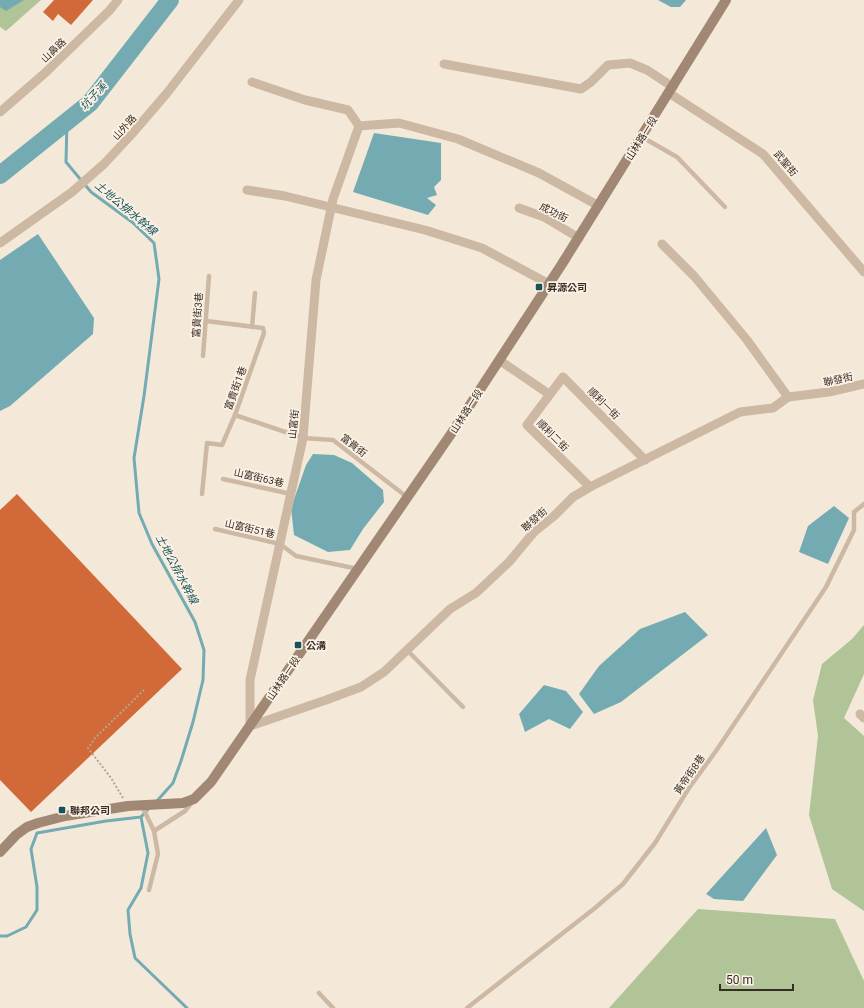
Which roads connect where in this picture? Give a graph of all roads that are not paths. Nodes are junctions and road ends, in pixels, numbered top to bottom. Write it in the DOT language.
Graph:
graph roads {
  1 [pos="118,0"];
  2 [pos="239,0"];
  3 [pos="726,0"];
  4 [pos="444,64"];
  5 [pos="252,82"];
  6 [pos="671,90"];
  7 [pos="0,112"];
  8 [pos="359,126"];
  9 [pos="642,137"];
  10 [pos="247,190"];
  11 [pos="599,206"];
  12 [pos="331,207"];
  13 [pos="725,207"];
  14 [pos="519,208"];
  15 [pos="579,238"];
  16 [pos="0,243"];
  17 [pos="662,244"];
  18 [pos="864,272"];
  19 [pos="209,276"];
  20 [pos="549,284"];
  21 [pos="255,293"];
  22 [pos="206,321"];
  23 [pos="252,327"];
  24 [pos="203,356"];
  25 [pos="499,360"];
  26 [pos="864,384"];
  27 [pos="549,394"];
  28 [pos="788,397"];
  29 [pos="235,415"];
  30 [pos="303,438"];
  31 [pos="645,460"];
  32 [pos="223,478"];
  33 [pos="590,487"];
  34 [pos="202,494"];
  35 [pos="291,494"];
  36 [pos="407,497"];
  37 [pos="864,504"];
  38 [pos="215,529"];
  39 [pos="280,544"];
  40 [pos="358,569"];
  41 [pos="407,650"];
  42 [pos="463,706"];
  43 [pos="250,726"];
  44 [pos="194,799"];
  45 [pos="146,805"];
  46 [pos="154,831"];
  47 [pos="0,852"];
  48 [pos="149,890"];
  49 [pos="320,994"];
  50 [pos="333,1008"];
  51 [pos="467,1008"];
  1 -- 7 [label="street, 山鼻路"];
  2 -- 16 [label="street, 山外路"];
  3 -- 6 [label="main road, 山林路一段"];
  4 -- 6 [label="street, 武聖街"];
  5 -- 8 [label="street"];
  6 -- 9 [label="main road, 山林路一段"];
  6 -- 18 [label="street, 武聖街"];
  8 -- 11 [label="street"];
  8 -- 12 [label="street, 山富街"];
  9 -- 11 [label="main road, 山林路一段"];
  9 -- 13 [label="lane"];
  10 -- 12 [label="street"];
  11 -- 15 [label="main road, 山林路一段"];
  12 -- 20 [label="street"];
  12 -- 30 [label="street, 山富街"];
  14 -- 15 [label="street, 成功街"];
  15 -- 20 [label="main road, 山林路一段"];
  17 -- 28 [label="street"];
  19 -- 22 [label="lane, 富貴街3巷"];
  20 -- 25 [label="main road, 山林路一段"];
  21 -- 23 [label="lane"];
  22 -- 23 [label="lane"];
  22 -- 24 [label="lane, 富貴街3巷"];
  23 -- 29 [label="lane, 富貴街1巷"];
  25 -- 27 [label="street"];
  25 -- 36 [label="main road, 山林路一段"];
  26 -- 28 [label="street, 聯發街"];
  27 -- 31 [label="street, 順利一街"];
  27 -- 33 [label="street, 順利二街"];
  28 -- 31 [label="street, 聯發街"];
  29 -- 30 [label="lane, 富貴街"];
  29 -- 34 [label="lane, 富貴街1巷"];
  30 -- 35 [label="street, 山富街"];
  30 -- 36 [label="lane, 富貴街"];
  31 -- 33 [label="street, 聯發街"];
  32 -- 35 [label="lane, 山富街63巷"];
  33 -- 41 [label="street, 聯發街"];
  35 -- 39 [label="street, 山富街"];
  36 -- 40 [label="main road, 山林路一段"];
  37 -- 51 [label="lane, 黃帝街8巷"];
  38 -- 39 [label="lane, 山富街51巷"];
  39 -- 40 [label="lane"];
  39 -- 43 [label="street, 山富街"];
  40 -- 43 [label="main road, 山林路一段"];
  41 -- 42 [label="lane"];
  41 -- 43 [label="street, 聯發街"];
  43 -- 44 [label="main road, 山林路一段"];
  44 -- 45 [label="main road, 山林路一段"];
  44 -- 46 [label="lane"];
  45 -- 46 [label="lane"];
  45 -- 47 [label="main road, 山林路一段"];
  46 -- 48 [label="lane"];
  49 -- 50 [label="lane"];
}
